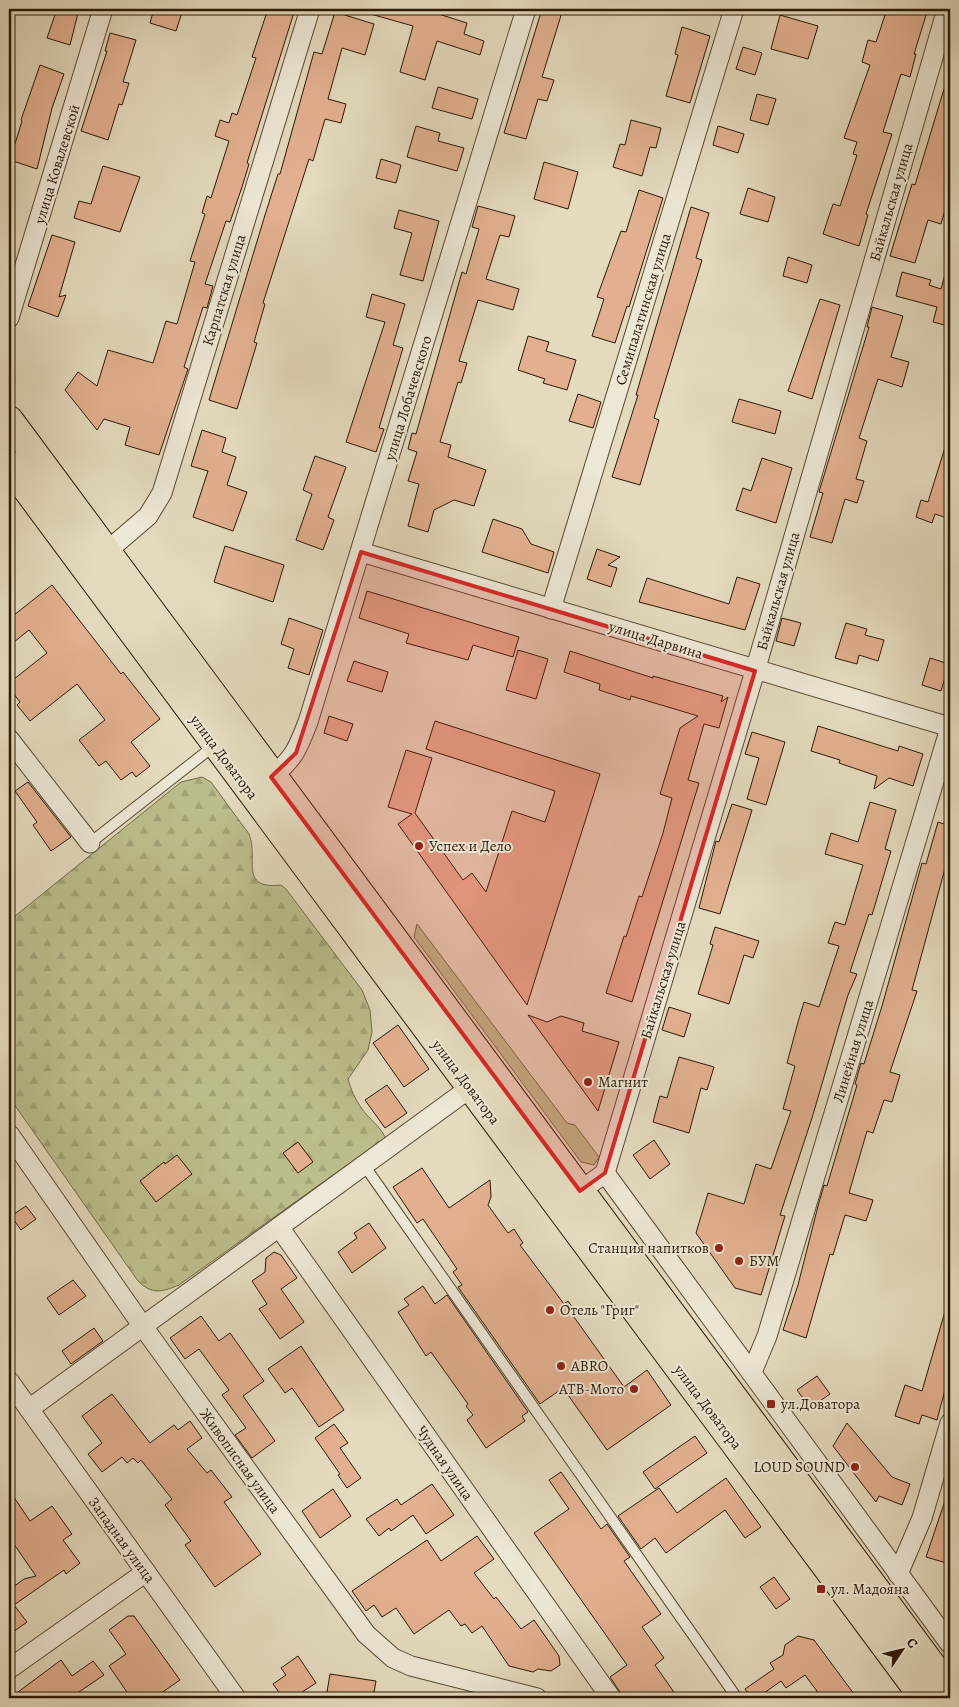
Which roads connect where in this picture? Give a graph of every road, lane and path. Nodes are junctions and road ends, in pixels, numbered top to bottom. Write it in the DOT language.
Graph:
graph roads {
  1 [pos="103,9"];
  2 [pos="310,9"];
  3 [pos="526,9"];
  4 [pos="734,9"];
  5 [pos="947,9"];
  6 [pos="9,318"];
  7 [pos="9,420"];
  8 [pos="9,465"];
  9 [pos="106,552"];
  10 [pos="361,552"];
  11 [pos="551,609"];
  12 [pos="755,671"];
  13 [pos="950,728"];
  14 [pos="9,739"];
  15 [pos="215,745"];
  16 [pos="271,776"];
  17 [pos="90,843"];
  18 [pos="470,1088"];
  19 [pos="9,1134"];
  20 [pos="364,1165"];
  21 [pos="605,1173"];
  22 [pos="580,1191"];
  23 [pos="279,1227"];
  24 [pos="144,1328"];
  25 [pos="752,1372"];
  26 [pos="16,1397"];
  27 [pos="950,1424"];
  28 [pos="146,1572"];
  29 [pos="898,1574"];
  30 [pos="950,1644"];
  31 [pos="9,1668"];
  32 [pos="950,1690"];
  33 [pos="236,1698"];
  34 [pos="537,1698"];
  35 [pos="611,1698"];
  36 [pos="737,1698"];
  37 [pos="924,1698"];
  1 -- 6 [label="street, улица Ковалевской"];
  2 -- 9 [label="street, Карпатская улица"];
  3 -- 10 [label="street, улица Лобачевского"];
  4 -- 11 [label="street, Семипалатинская улица"];
  5 -- 12 [label="street, Байкальская улица"];
  7 -- 9 [label="main road, улица Доватора"];
  8 -- 15 [label="main road, улица Доватора"];
  9 -- 16 [label="main road, улица Доватора"];
  10 -- 11 [label="street, улица Дарвина"];
  10 -- 16 [label="street, улица Лобачевского"];
  11 -- 12 [label="street, улица Дарвина"];
  12 -- 13 [label="street, улица Дарвина"];
  12 -- 21 [label="street, Байкальская улица"];
  13 -- 25 [label="street, Линейная улица"];
  14 -- 17 [label="street"];
  15 -- 17 [label="lane"];
  15 -- 18 [label="main road, улица Доватора"];
  16 -- 22 [label="main road, улица Доватора"];
  18 -- 20 [label="street"];
  18 -- 37 [label="main road, улица Доватора"];
  19 -- 24 [label="street, Живописная улица"];
  20 -- 23 [label="street"];
  20 -- 36 [label="lane"];
  21 -- 22 [label="street"];
  21 -- 25 [label="street"];
  22 -- 32 [label="main road, улица Доватора"];
  23 -- 24 [label="street"];
  23 -- 35 [label="street, Чудная улица"];
  24 -- 26 [label="street"];
  24 -- 34 [label="street, Живописная улица"];
  25 -- 29 [label="street"];
  26 -- 28 [label="street, Западная улица"];
  27 -- 29 [label="street"];
  28 -- 31 [label="street"];
  28 -- 33 [label="street, Западная улица"];
  29 -- 30 [label="street"];
}
